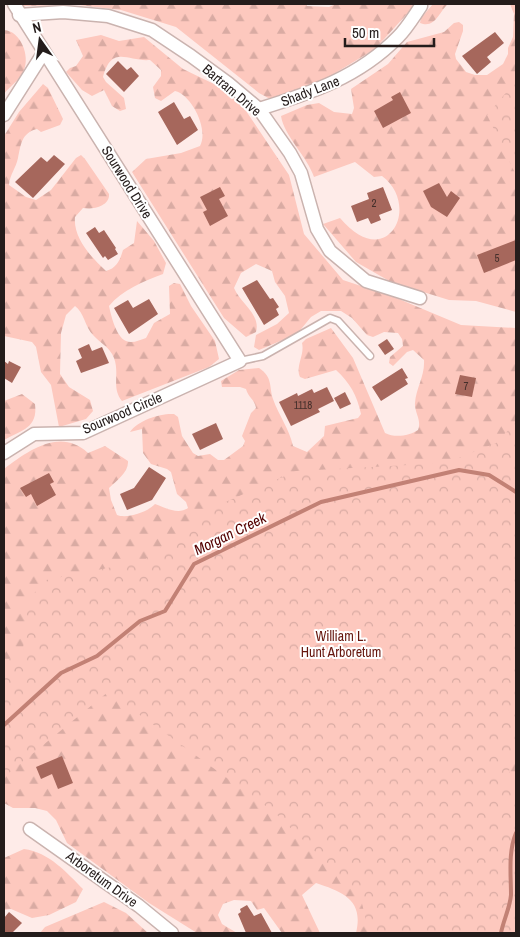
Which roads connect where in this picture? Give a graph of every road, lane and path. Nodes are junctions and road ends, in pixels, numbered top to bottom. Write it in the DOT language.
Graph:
graph roads {
  1 [pos="422,5"];
  2 [pos="17,9"];
  3 [pos="44,52"];
  4 [pos="259,109"];
  5 [pos="4,114"];
  6 [pos="420,298"];
  7 [pos="370,356"];
  8 [pos="240,361"];
  9 [pos="4,454"];
  10 [pos="30,829"];
  11 [pos="172,933"];
  1 -- 4 [label="street, Shady Lane"];
  2 -- 3 [label="street, Sourwood Drive"];
  2 -- 4 [label="street, Bartram Drive"];
  3 -- 5 [label="street"];
  3 -- 8 [label="street, Sourwood Drive"];
  4 -- 6 [label="street, Bartram Drive"];
  7 -- 8 [label="lane"];
  8 -- 9 [label="street, Sourwood Circle"];
  10 -- 11 [label="street, Arboretum Drive"];
}
